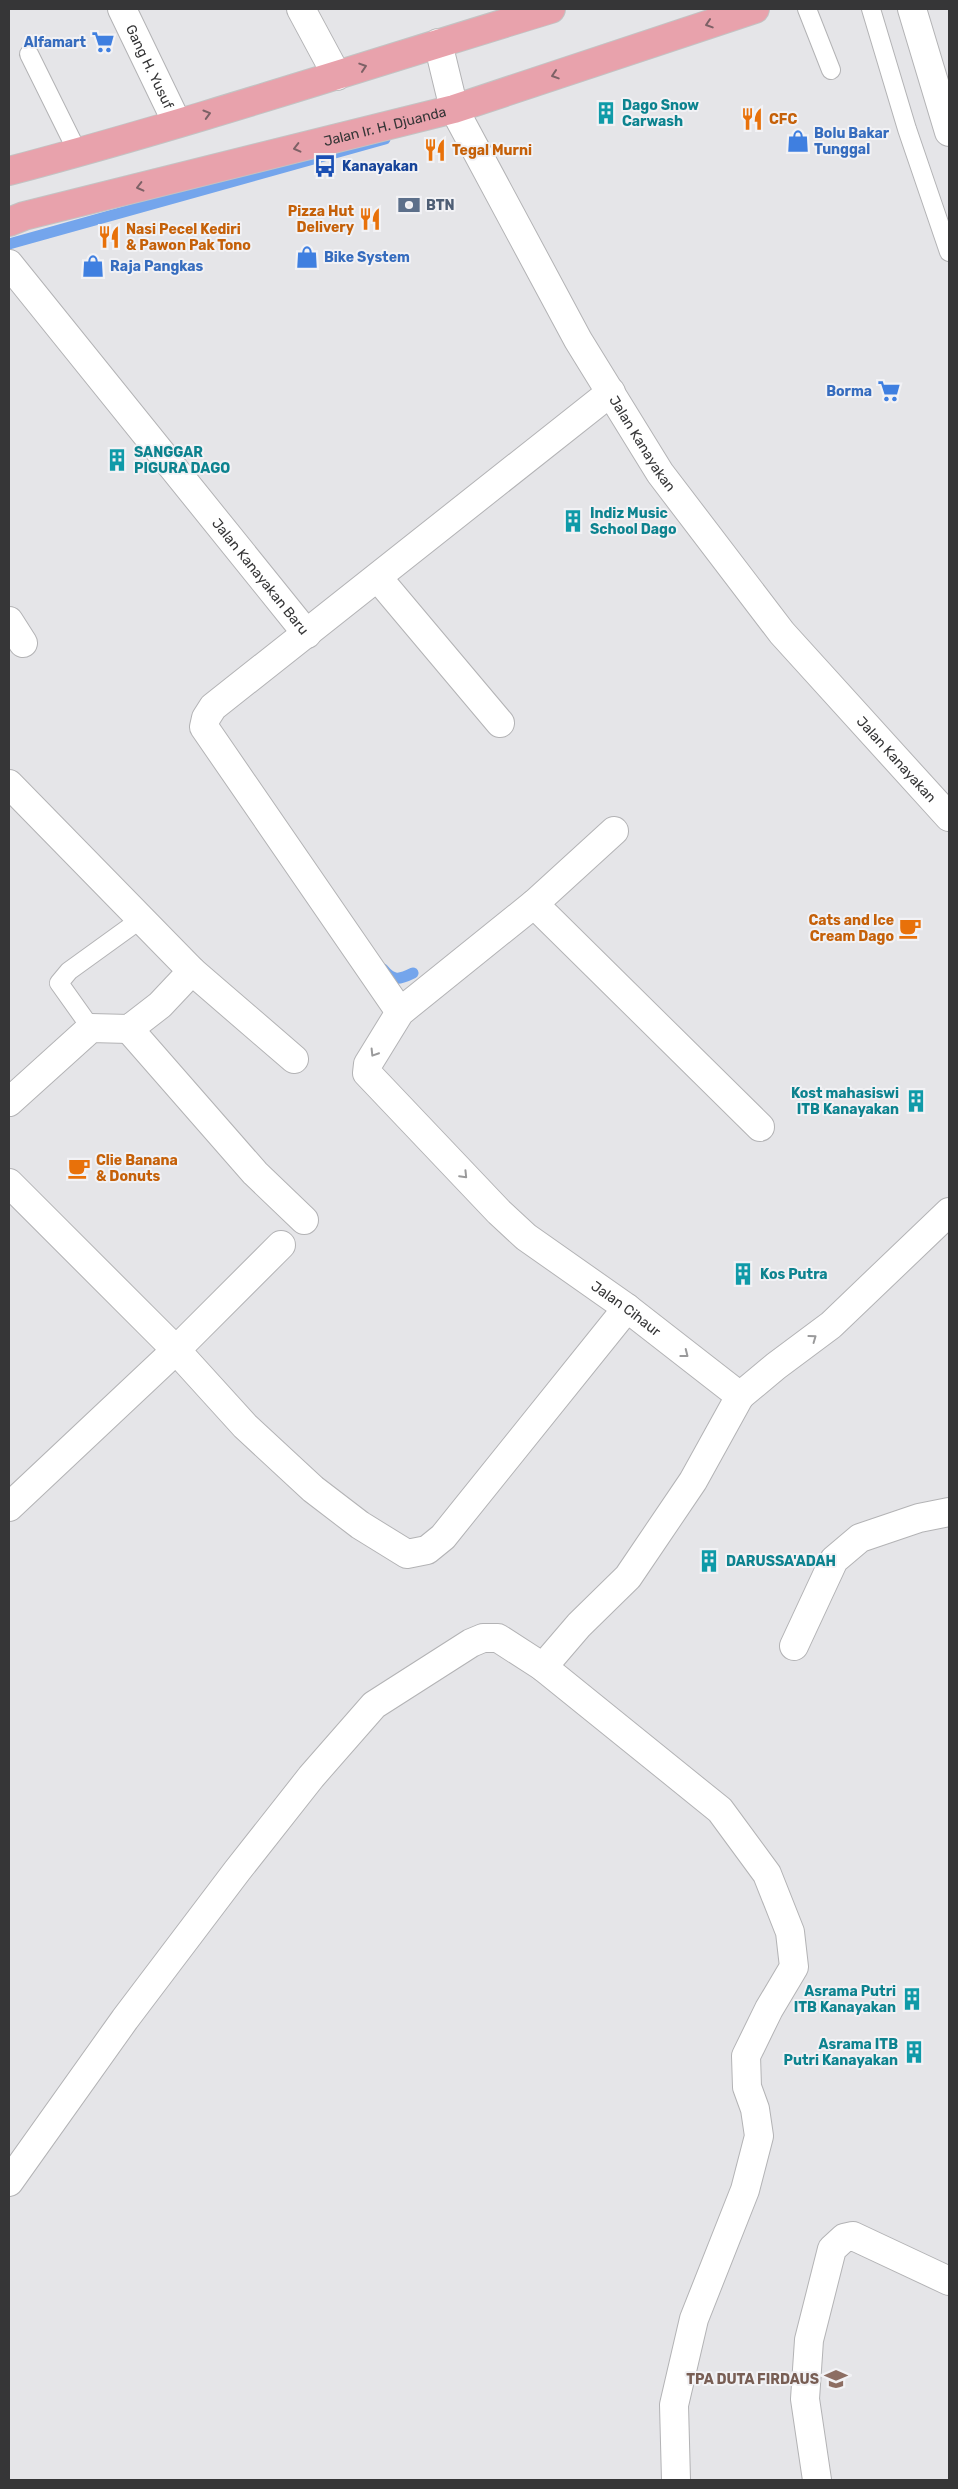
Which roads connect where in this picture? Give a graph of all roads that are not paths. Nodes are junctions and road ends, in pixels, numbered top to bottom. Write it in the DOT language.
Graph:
graph roads {
  1 [pos="122,9"];
  2 [pos="301,9"];
  3 [pos="550,9"];
  4 [pos="755,9"];
  5 [pos="807,9"];
  6 [pos="871,9"];
  7 [pos="912,9"];
  8 [pos="438,43"];
  9 [pos="29,54"];
  10 [pos="831,70"];
  11 [pos="336,76"];
  12 [pos="454,109"];
  13 [pos="177,123"];
  14 [pos="949,132"];
  15 [pos="78,153"];
  16 [pos="9,171"];
  17 [pos="9,222"];
  18 [pos="949,252"];
  19 [pos="9,264"];
  20 [pos="611,392"];
  21 [pos="378,578"];
  22 [pos="307,634"];
  23 [pos="500,723"];
  24 [pos="9,784"];
  25 [pos="949,816"];
  26 [pos="614,831"];
  27 [pos="534,904"];
  28 [pos="141,919"];
  29 [pos="192,971"];
  30 [pos="400,1012"];
  31 [pos="91,1028"];
  32 [pos="129,1030"];
  33 [pos="294,1059"];
  34 [pos="9,1102"];
  35 [pos="760,1127"];
  36 [pos="9,1183"];
  37 [pos="949,1212"];
  38 [pos="304,1220"];
  39 [pos="281,1245"];
  40 [pos="627,1308"];
  41 [pos="176,1350"];
  42 [pos="740,1396"];
  43 [pos="9,1507"];
  44 [pos="949,1512"];
  45 [pos="794,1646"];
  46 [pos="543,1667"];
  47 [pos="9,2182"];
  48 [pos="949,2281"];
  49 [pos="676,2480"];
  50 [pos="817,2480"];
  1 -- 13 [label="street, Gang H. Yusuf"];
  2 -- 11 [label="street"];
  3 -- 8 [label="main road"];
  4 -- 12 [label="main road, Jalan Ir. H. Djuanda, one-way"];
  5 -- 10 [label="lane"];
  6 -- 18 [label="lane"];
  7 -- 14 [label="street"];
  11 -- 8 [label="main road, one-way"];
  8 -- 12 [label="street, Jalan Kanayakan"];
  9 -- 15 [label="lane"];
  13 -- 11 [label="main road, one-way"];
  12 -- 17 [label="main road, Jalan Ir. H. Djuanda, one-way"];
  12 -- 20 [label="street, Jalan Kanayakan"];
  13 -- 15 [label="main road"];
  15 -- 16 [label="main road"];
  19 -- 22 [label="street, Jalan Kanayakan Baru"];
  20 -- 21 [label="street, Jalan Kanayakan Baru"];
  20 -- 25 [label="street, Jalan Kanayakan"];
  21 -- 22 [label="street, Jalan Kanayakan Baru"];
  21 -- 23 [label="street"];
  22 -- 30 [label="street"];
  24 -- 28 [label="street"];
  26 -- 27 [label="street"];
  27 -- 30 [label="street"];
  27 -- 35 [label="street"];
  28 -- 29 [label="street"];
  28 -- 31 [label="lane"];
  29 -- 32 [label="street"];
  29 -- 33 [label="street"];
  30 -- 40 [label="street, Jalan Cihaur, one-way"];
  31 -- 32 [label="street"];
  31 -- 34 [label="street"];
  32 -- 38 [label="street"];
  36 -- 41 [label="street"];
  42 -- 37 [label="street, one-way"];
  39 -- 41 [label="street"];
  40 -- 41 [label="street"];
  40 -- 42 [label="street, Jalan Cihaur, one-way"];
  41 -- 43 [label="street"];
  42 -- 46 [label="street"];
  44 -- 45 [label="street"];
  46 -- 47 [label="street"];
  46 -- 49 [label="street"];
  48 -- 50 [label="street"];
}
